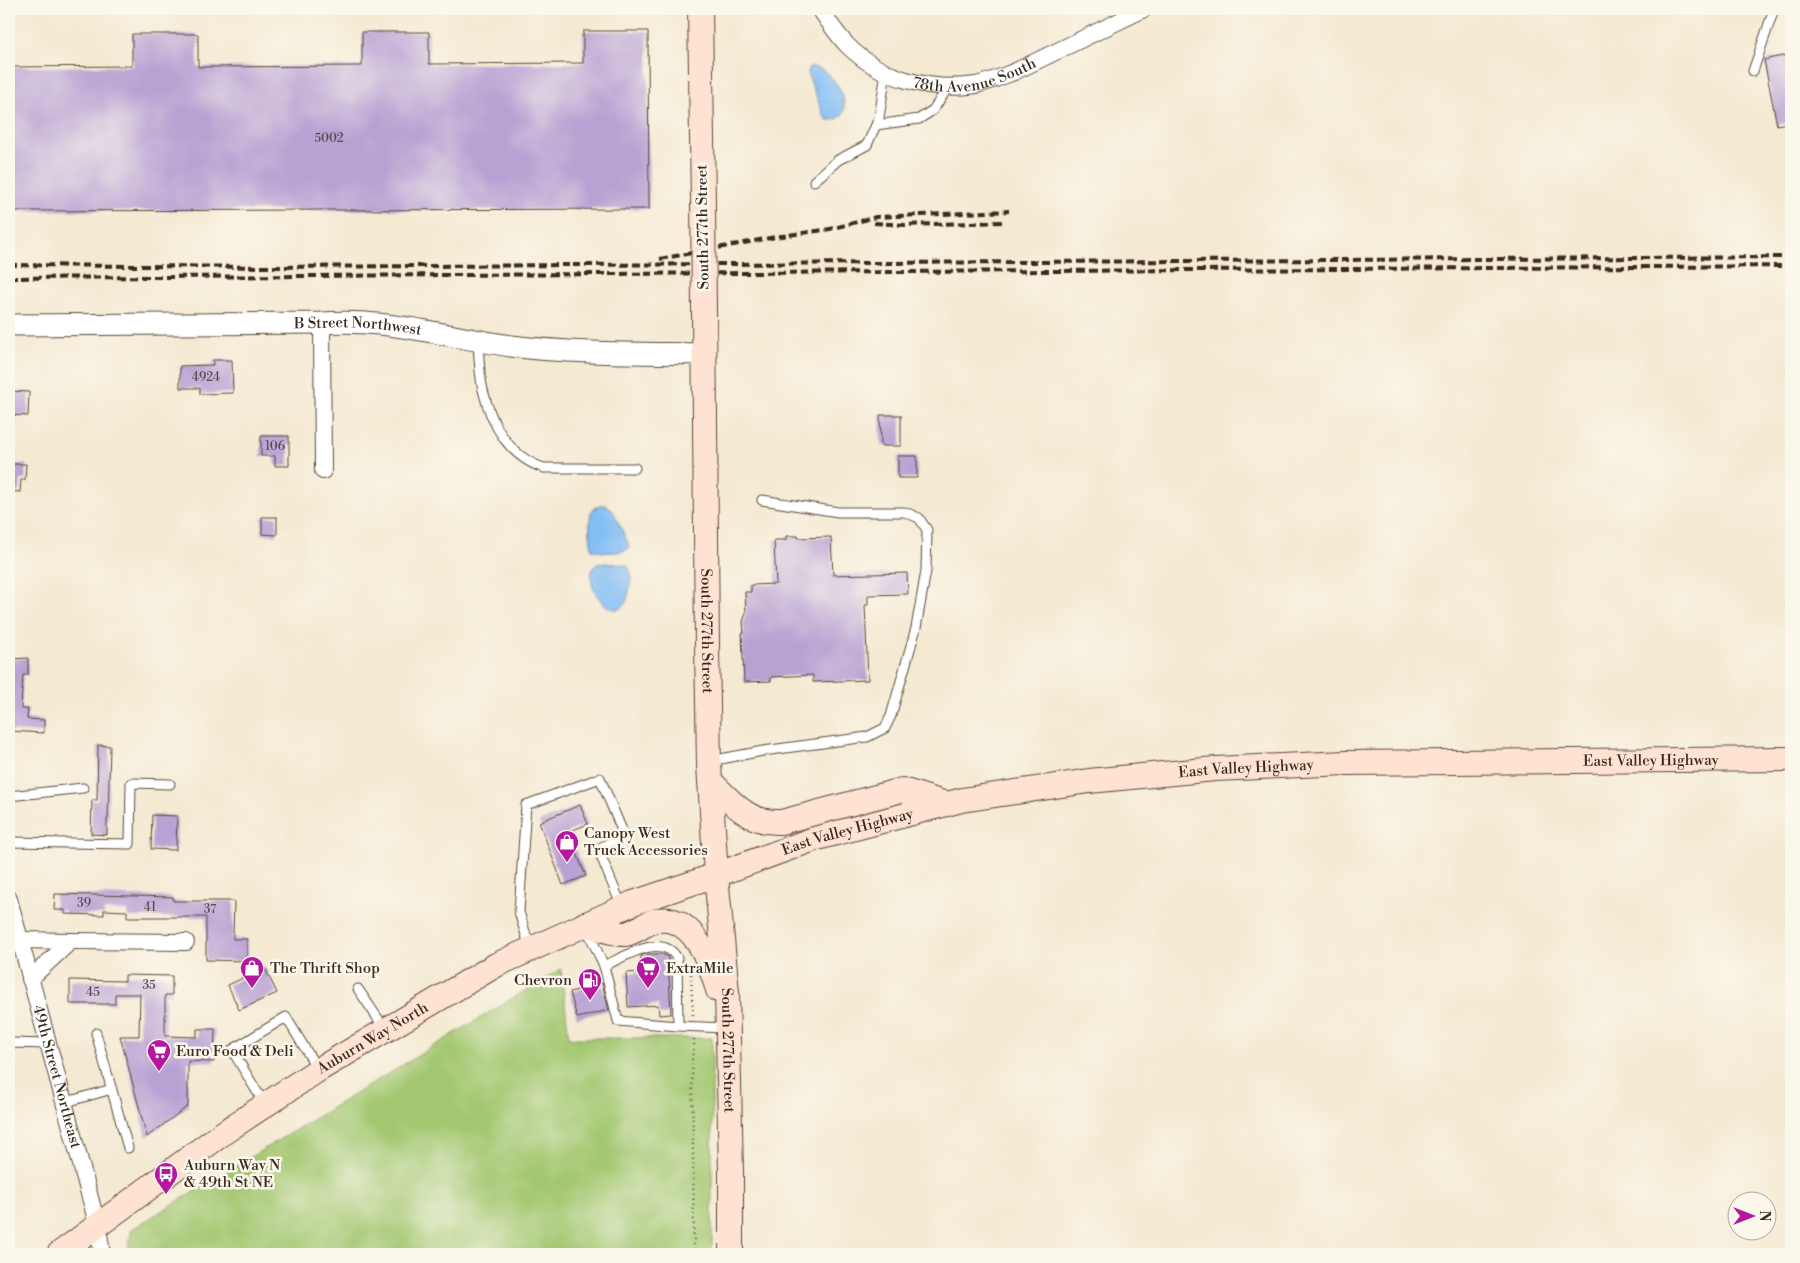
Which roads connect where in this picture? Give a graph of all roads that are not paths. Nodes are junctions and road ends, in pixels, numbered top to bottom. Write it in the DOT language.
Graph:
graph roads {
  1 [pos="700,9"];
  2 [pos="820,9"];
  3 [pos="1144,9"];
  4 [pos="1774,9"];
  5 [pos="1753,71"];
  6 [pos="886,72"];
  7 [pos="949,86"];
  8 [pos="876,125"];
  9 [pos="814,180"];
  10 [pos="322,323"];
  11 [pos="9,324"];
  12 [pos="478,340"];
  13 [pos="705,354"];
  14 [pos="635,468"];
  15 [pos="323,471"];
  16 [pos="762,500"];
  17 [pos="1791,759"];
  18 [pos="710,771"];
  19 [pos="170,784"];
  20 [pos="83,788"];
  21 [pos="9,796"];
  22 [pos="946,804"];
  23 [pos="9,842"];
  24 [pos="716,875"];
  25 [pos="10,907"];
  26 [pos="622,907"];
  27 [pos="584,924"];
  28 [pos="20,940"];
  29 [pos="71,941"];
  30 [pos="186,942"];
  31 [pos="531,948"];
  32 [pos="604,966"];
  33 [pos="30,979"];
  34 [pos="358,989"];
  35 [pos="728,1025"];
  36 [pos="678,1026"];
  37 [pos="385,1030"];
  38 [pos="96,1033"];
  39 [pos="9,1043"];
  40 [pos="48,1044"];
  41 [pos="318,1070"];
  42 [pos="112,1089"];
  43 [pos="63,1103"];
  44 [pos="265,1105"];
  45 [pos="128,1148"];
  46 [pos="98,1227"];
  47 [pos="59,1254"];
  48 [pos="102,1254"];
  49 [pos="731,1254"];
  1 -- 13 [label="main road, South 277th Street, bridge"];
  2 -- 6 [label="street, 78th Avenue South"];
  3 -- 7 [label="street, 78th Avenue South"];
  4 -- 5 [label="lane"];
  6 -- 7 [label="street, 78th Avenue South"];
  6 -- 8 [label="lane"];
  7 -- 8 [label="lane"];
  8 -- 9 [label="lane"];
  10 -- 11 [label="street, B Street Northwest"];
  10 -- 12 [label="street, B Street Northwest"];
  10 -- 15 [label="street"];
  12 -- 13 [label="street, B Street Northwest"];
  12 -- 14 [label="lane"];
  13 -- 18 [label="main road, South 277th Street"];
  16 -- 18 [label="lane"];
  17 -- 22 [label="main road, East Valley Highway"];
  18 -- 22 [label="main road"];
  18 -- 24 [label="main road, South 277th Street"];
  19 -- 23 [label="lane"];
  20 -- 21 [label="lane"];
  22 -- 24 [label="main road, East Valley Highway"];
  24 -- 26 [label="main road, Auburn Way North"];
  24 -- 35 [label="main road, South 277th Street"];
  25 -- 28 [label="street, 49th Street Northeast"];
  26 -- 27 [label="main road, Auburn Way North"];
  26 -- 31 [label="lane"];
  27 -- 31 [label="main road, Auburn Way North"];
  27 -- 32 [label="lane"];
  27 -- 35 [label="main road"];
  28 -- 29 [label="street"];
  28 -- 33 [label="street, 49th Street Northeast"];
  29 -- 30 [label="street"];
  29 -- 33 [label="street"];
  31 -- 37 [label="main road, Auburn Way North"];
  32 -- 36 [label="lane"];
  32 -- 36 [label="lane"];
  33 -- 40 [label="street, 49th Street Northeast"];
  34 -- 37 [label="lane"];
  35 -- 36 [label="lane"];
  35 -- 49 [label="main road, South 277th Street"];
  37 -- 41 [label="main road, Auburn Way North"];
  38 -- 42 [label="lane"];
  39 -- 40 [label="lane"];
  40 -- 43 [label="street, 49th Street Northeast"];
  41 -- 44 [label="main road, Auburn Way North"];
  41 -- 44 [label="lane"];
  42 -- 43 [label="lane"];
  42 -- 45 [label="lane"];
  43 -- 46 [label="street, 49th Street Northeast"];
  44 -- 46 [label="main road, Auburn Way North"];
  46 -- 47 [label="main road, Auburn Way North"];
  46 -- 48 [label="street, 49th Street Northeast"];
}
